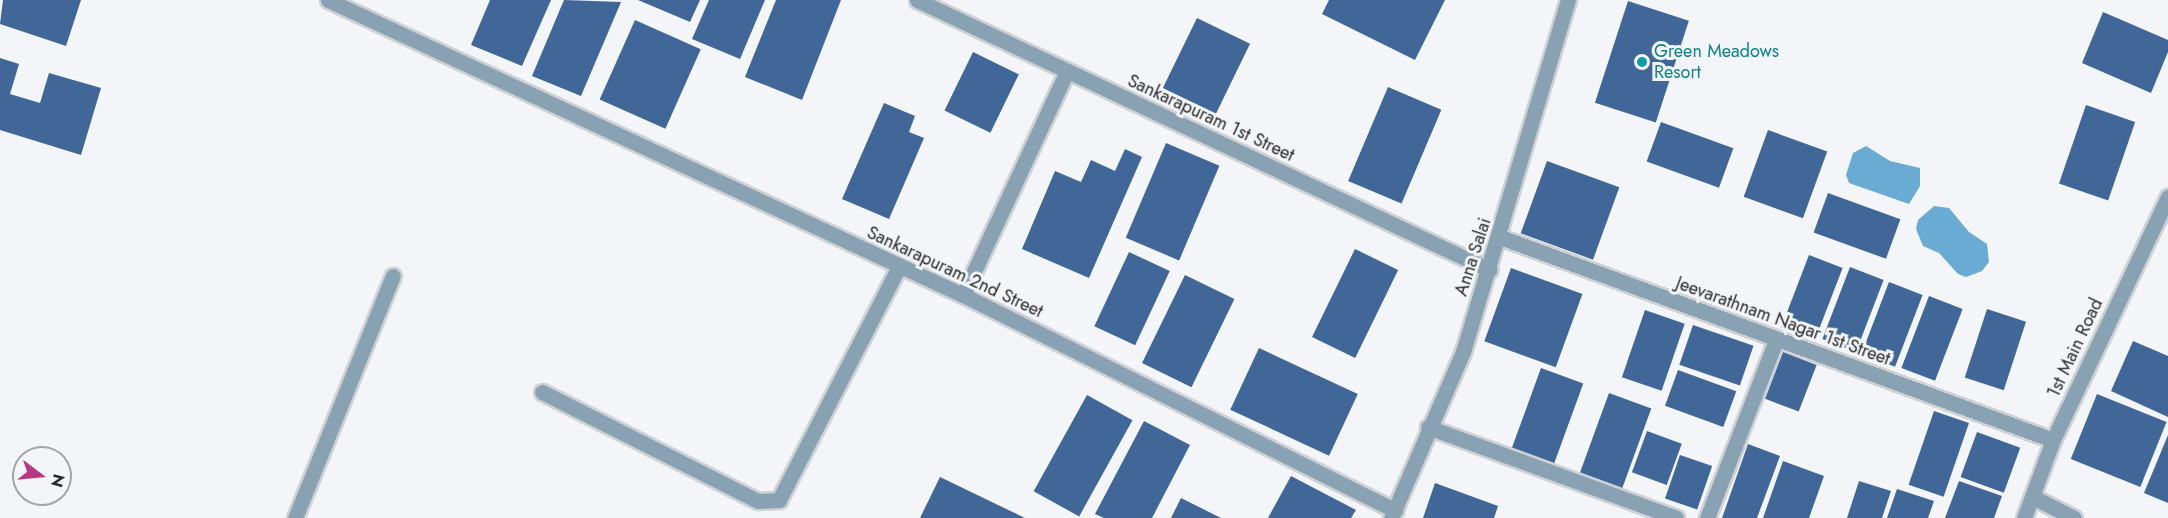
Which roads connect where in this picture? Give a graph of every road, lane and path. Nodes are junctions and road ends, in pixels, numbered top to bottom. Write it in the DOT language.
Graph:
graph roads {
  1 [pos="328,0"];
  2 [pos="917,0"];
  3 [pos="1568,0"];
  4 [pos="1066,72"];
  5 [pos="2168,197"];
  6 [pos="1500,237"];
  7 [pos="898,268"];
  8 [pos="1490,270"];
  9 [pos="393,276"];
  10 [pos="963,295"];
  11 [pos="1776,340"];
  12 [pos="542,392"];
  13 [pos="1428,427"];
  14 [pos="2053,440"];
  15 [pos="2033,497"];
  16 [pos="1393,514"];
  17 [pos="295,518"];
  18 [pos="1676,518"];
  19 [pos="1707,518"];
  20 [pos="2024,518"];
  21 [pos="2074,518"];
  1 -- 7 [label="street, Sankarapuram 2nd Street"];
  2 -- 4 [label="street, Sankarapuram 1st Street"];
  3 -- 6 [label="street, Anna Salai"];
  4 -- 8 [label="street, Sankarapuram 1st Street"];
  4 -- 10 [label="street"];
  5 -- 14 [label="street, 1st Main Road"];
  6 -- 8 [label="street, Anna Salai"];
  6 -- 11 [label="street, Jeevarathnam Nagar 1st Street"];
  7 -- 10 [label="street, Sankarapuram 2nd Street"];
  7 -- 12 [label="street"];
  8 -- 13 [label="street, Anna Salai"];
  9 -- 17 [label="street"];
  10 -- 16 [label="street, Sankarapuram 2nd Street"];
  11 -- 14 [label="street, Jeevarathnam Nagar 1st Street"];
  11 -- 19 [label="street"];
  13 -- 16 [label="street, Anna Salai"];
  13 -- 18 [label="street"];
  14 -- 15 [label="street, 1st Main Road"];
  15 -- 20 [label="street, 1st Main Road"];
  15 -- 21 [label="street"];
}
